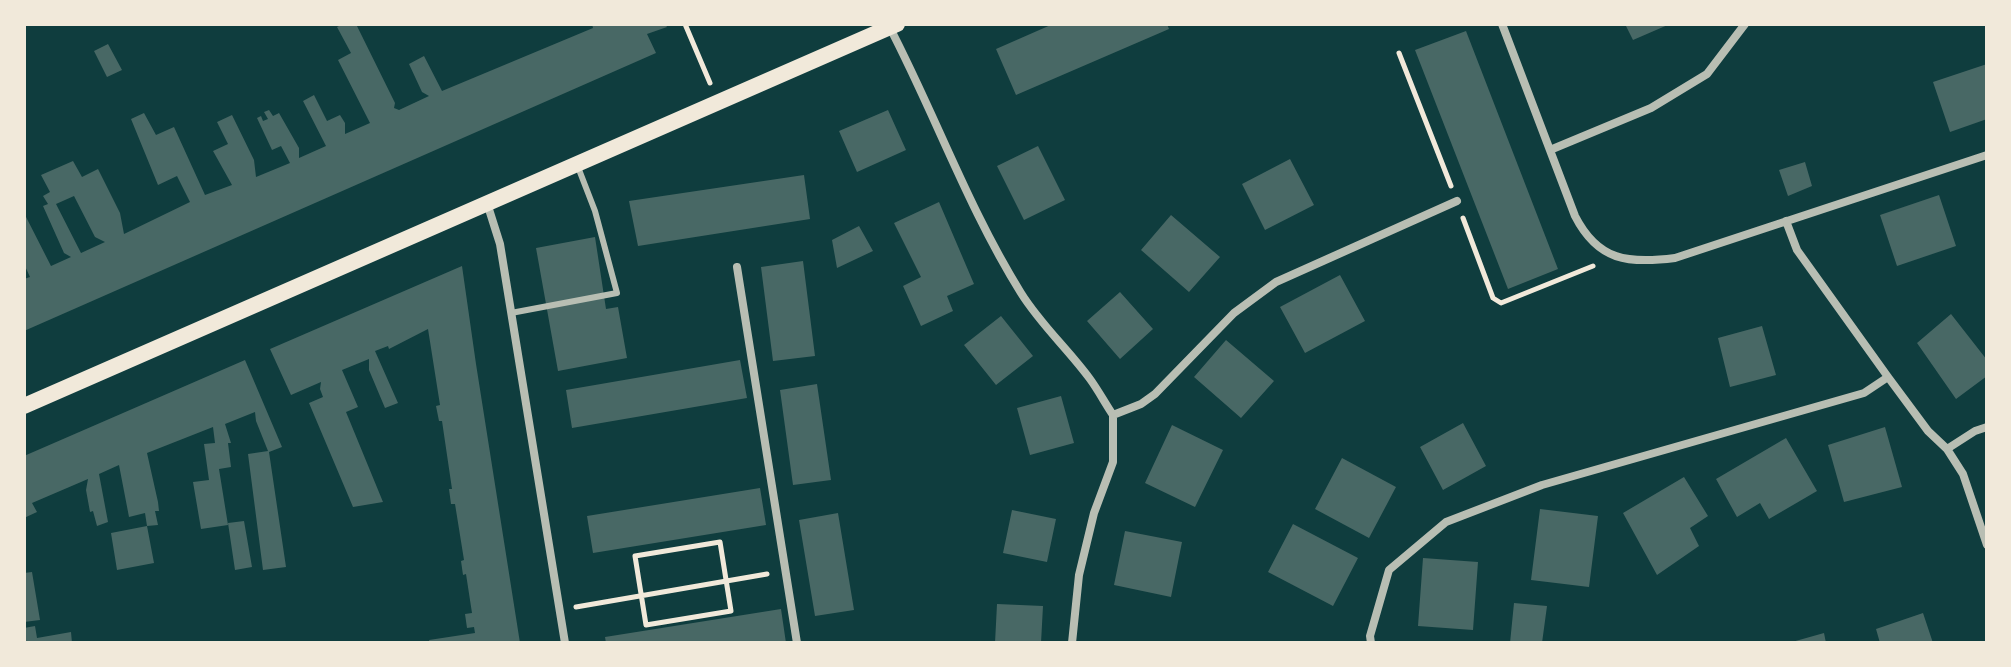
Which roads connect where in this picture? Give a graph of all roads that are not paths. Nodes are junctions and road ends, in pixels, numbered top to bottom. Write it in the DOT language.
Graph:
graph roads {
  1 [pos="1502,24"];
  2 [pos="1745,24"];
  3 [pos="892,25"];
  4 [pos="1550,150"];
  5 [pos="1987,155"];
  6 [pos="577,164"];
  7 [pos="1457,201"];
  8 [pos="487,203"];
  9 [pos="1786,221"];
  10 [pos="737,267"];
  11 [pos="511,313"];
  12 [pos="1888,377"];
  13 [pos="24,406"];
  14 [pos="1113,415"];
  15 [pos="1987,427"];
  16 [pos="1947,449"];
  17 [pos="1987,545"];
  18 [pos="565,643"];
  19 [pos="797,643"];
  20 [pos="1072,643"];
  21 [pos="1371,643"];
  1 -- 4 [label="street"];
  2 -- 4 [label="street"];
  3 -- 6 [label="main road"];
  3 -- 14 [label="street"];
  4 -- 9 [label="street"];
  5 -- 9 [label="street"];
  6 -- 8 [label="main road"];
  6 -- 11 [label="lane"];
  7 -- 14 [label="street"];
  8 -- 11 [label="street"];
  8 -- 13 [label="main road"];
  9 -- 12 [label="street"];
  10 -- 19 [label="street"];
  11 -- 18 [label="street"];
  12 -- 16 [label="street"];
  12 -- 21 [label="street"];
  14 -- 20 [label="street"];
  15 -- 16 [label="street"];
  16 -- 17 [label="street"];
}
